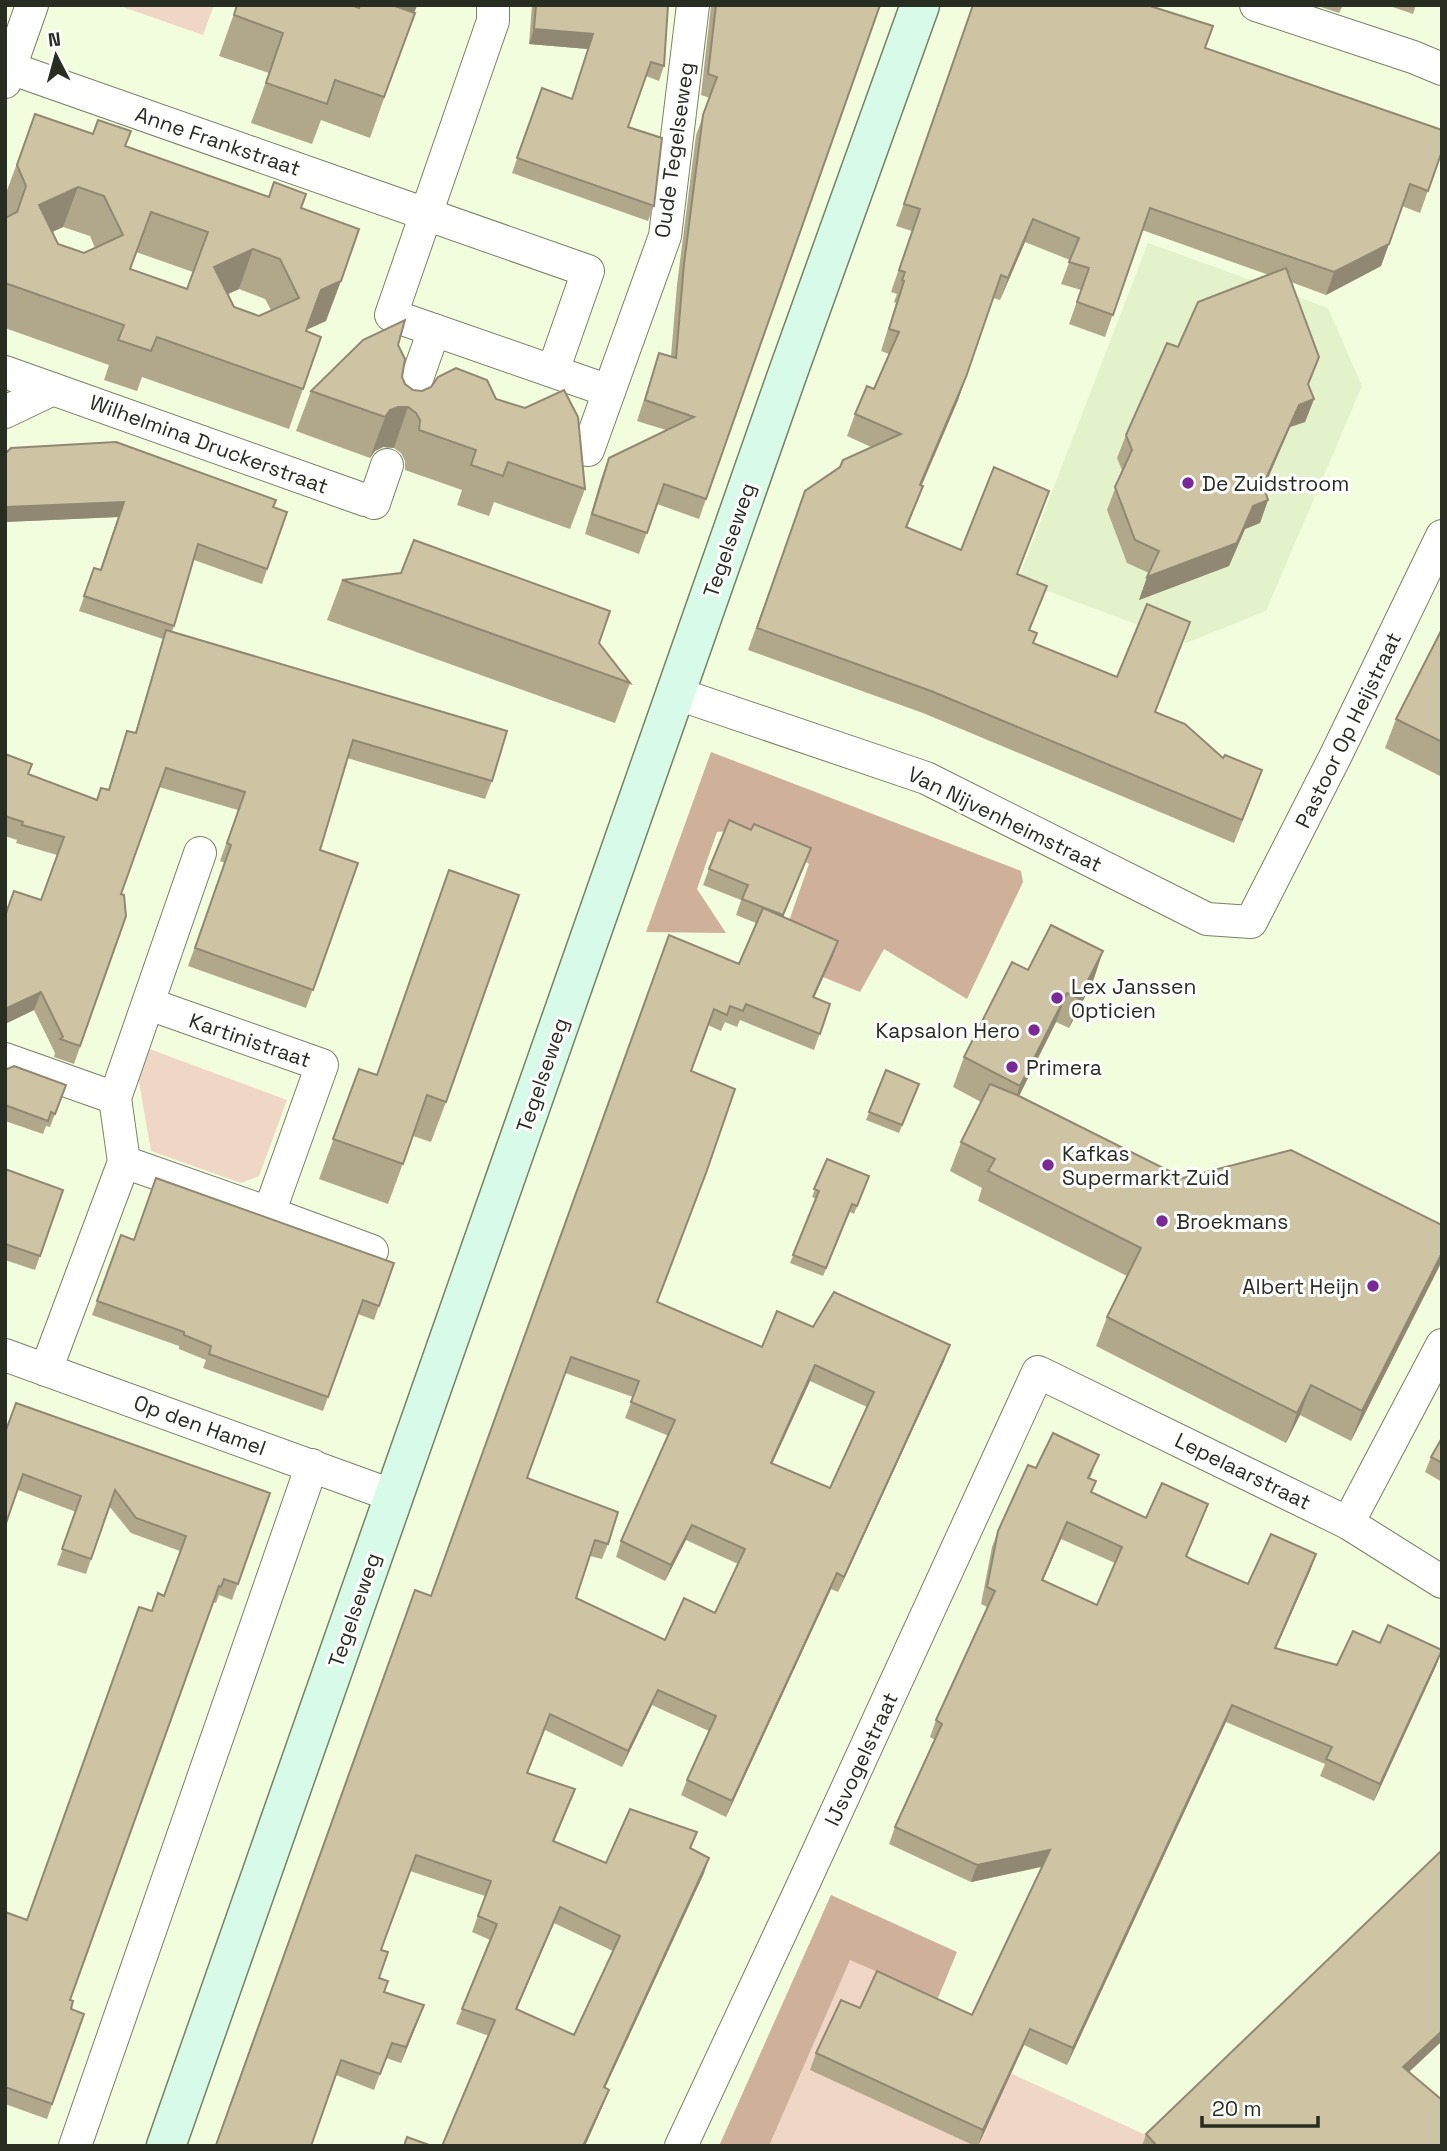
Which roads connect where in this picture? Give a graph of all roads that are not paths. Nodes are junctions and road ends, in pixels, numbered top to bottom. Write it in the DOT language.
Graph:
graph roads {
  1 [pos="32,5"];
  2 [pos="494,5"];
  3 [pos="694,5"];
  4 [pos="920,5"];
  5 [pos="1256,5"];
  6 [pos="1442,69"];
  7 [pos="8,75"];
  8 [pos="426,213"];
  9 [pos="434,330"];
  10 [pos="554,371"];
  11 [pos="5,372"];
  12 [pos="53,388"];
  13 [pos="609,391"];
  14 [pos="5,412"];
  15 [pos="405,413"];
  16 [pos="588,450"];
  17 [pos="387,465"];
  18 [pos="1442,536"];
  19 [pos="675,693"];
  20 [pos="200,853"];
  21 [pos="1251,922"];
  22 [pos="149,1004"];
  23 [pos="5,1059"];
  24 [pos="115,1098"];
  25 [pos="124,1162"];
  26 [pos="269,1213"];
  27 [pos="372,1251"];
  28 [pos="1442,1345"];
  29 [pos="5,1355"];
  30 [pos="46,1370"];
  31 [pos="1038,1372"];
  32 [pos="312,1465"];
  33 [pos="394,1496"];
  34 [pos="1348,1523"];
  35 [pos="1442,1582"];
  36 [pos="75,2146"];
  37 [pos="166,2146"];
  38 [pos="681,2146"];
  1 -- 7 [label="street, Anne Frankstraat"];
  2 -- 8 [label="street"];
  3 -- 13 [label="street, Oude Tegelseweg"];
  4 -- 19 [label="street, Tegelseweg"];
  5 -- 6 [label="street"];
  7 -- 8 [label="street, Anne Frankstraat"];
  8 -- 9 [label="street"];
  8 -- 10 [label="street, Anne Frankstraat"];
  9 -- 10 [label="street"];
  9 -- 15 [label="street"];
  10 -- 13 [label="street"];
  11 -- 12 [label="street, Wilhelmina Druckerstraat"];
  12 -- 14 [label="street"];
  12 -- 17 [label="street, Wilhelmina Druckerstraat"];
  13 -- 16 [label="street, Oude Tegelseweg"];
  18 -- 21 [label="street, Pastoor Op Heijstraat"];
  19 -- 21 [label="street, Van Nijvenheimstraat"];
  19 -- 33 [label="street, Tegelseweg"];
  20 -- 22 [label="street"];
  22 -- 24 [label="street"];
  22 -- 26 [label="street, Kartinistraat"];
  23 -- 24 [label="street"];
  24 -- 25 [label="street"];
  25 -- 26 [label="street"];
  25 -- 30 [label="street"];
  26 -- 27 [label="street"];
  28 -- 34 [label="street"];
  29 -- 30 [label="street, Op den Hamel"];
  30 -- 32 [label="street, Op den Hamel"];
  31 -- 34 [label="street, Lepelaarstraat"];
  31 -- 38 [label="street, IJsvogelstraat"];
  32 -- 33 [label="street, Op den Hamel"];
  32 -- 36 [label="street"];
  33 -- 37 [label="street, Tegelseweg"];
  34 -- 35 [label="street, Lepelaarstraat"];
}
